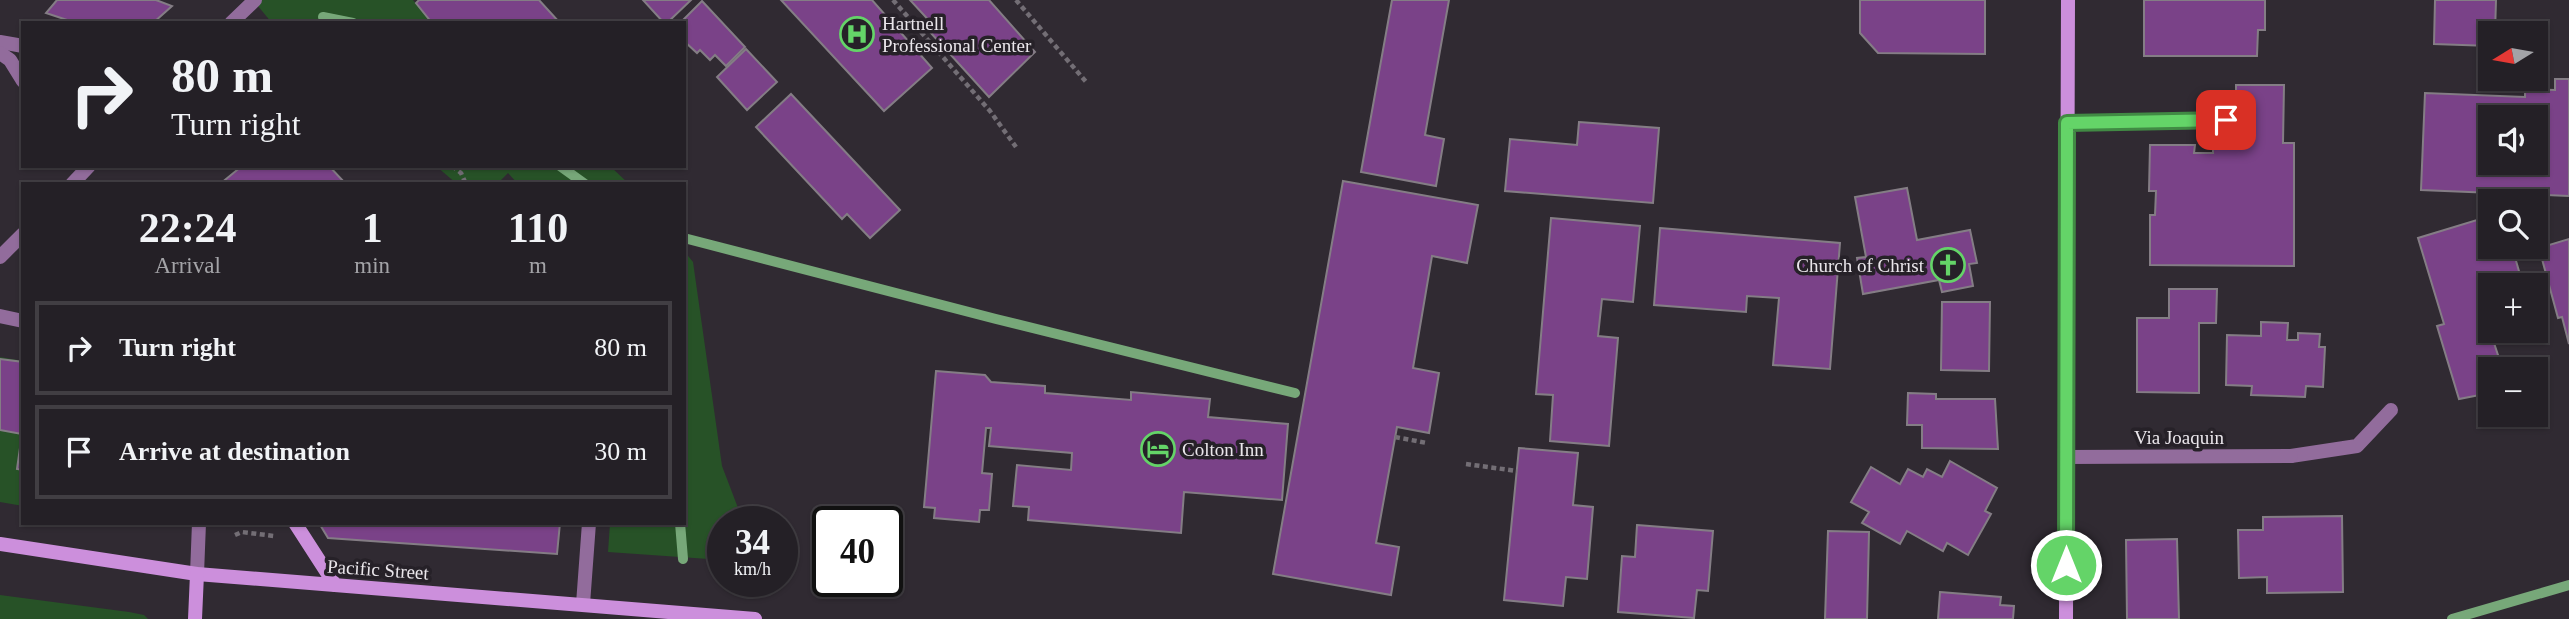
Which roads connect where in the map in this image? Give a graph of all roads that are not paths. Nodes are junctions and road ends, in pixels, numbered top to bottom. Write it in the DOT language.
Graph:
graph roads {
  1 [pos="255,0"];
  2 [pos="2068,0"];
  3 [pos="233,21"];
  4 [pos="0,42"];
  5 [pos="21,46"];
  6 [pos="0,53"];
  7 [pos="21,78"];
  8 [pos="2226,120"];
  9 [pos="2067,123"];
  10 [pos="21,236"];
  11 [pos="0,257"];
  12 [pos="0,316"];
  13 [pos="21,321"];
  14 [pos="2391,410"];
  15 [pos="2066,457"];
  16 [pos="199,525"];
  17 [pos="296,525"];
  18 [pos="589,525"];
  19 [pos="0,544"];
  20 [pos="197,574"];
  21 [pos="335,585"];
  22 [pos="583,604"];
  23 [pos="679,616"];
  24 [pos="195,619"];
  25 [pos="755,619"];
  26 [pos="2066,619"];
  1 -- 3 [label="street"];
  2 -- 9 [label="main road"];
  4 -- 5 [label="street"];
  6 -- 7 [label="street"];
  8 -- 9 [label="street"];
  9 -- 15 [label="main road"];
  10 -- 11 [label="street"];
  12 -- 13 [label="street"];
  14 -- 15 [label="street, Via Joaquin"];
  15 -- 26 [label="main road"];
  16 -- 20 [label="street"];
  17 -- 21 [label="main road"];
  18 -- 22 [label="street"];
  19 -- 20 [label="main road, Pacific Street"];
  20 -- 21 [label="main road, Pacific Street"];
  20 -- 24 [label="main road"];
  21 -- 22 [label="main road, Pacific Street"];
  22 -- 23 [label="main road, Pacific Street"];
  23 -- 25 [label="main road, Pacific Street"];
}
